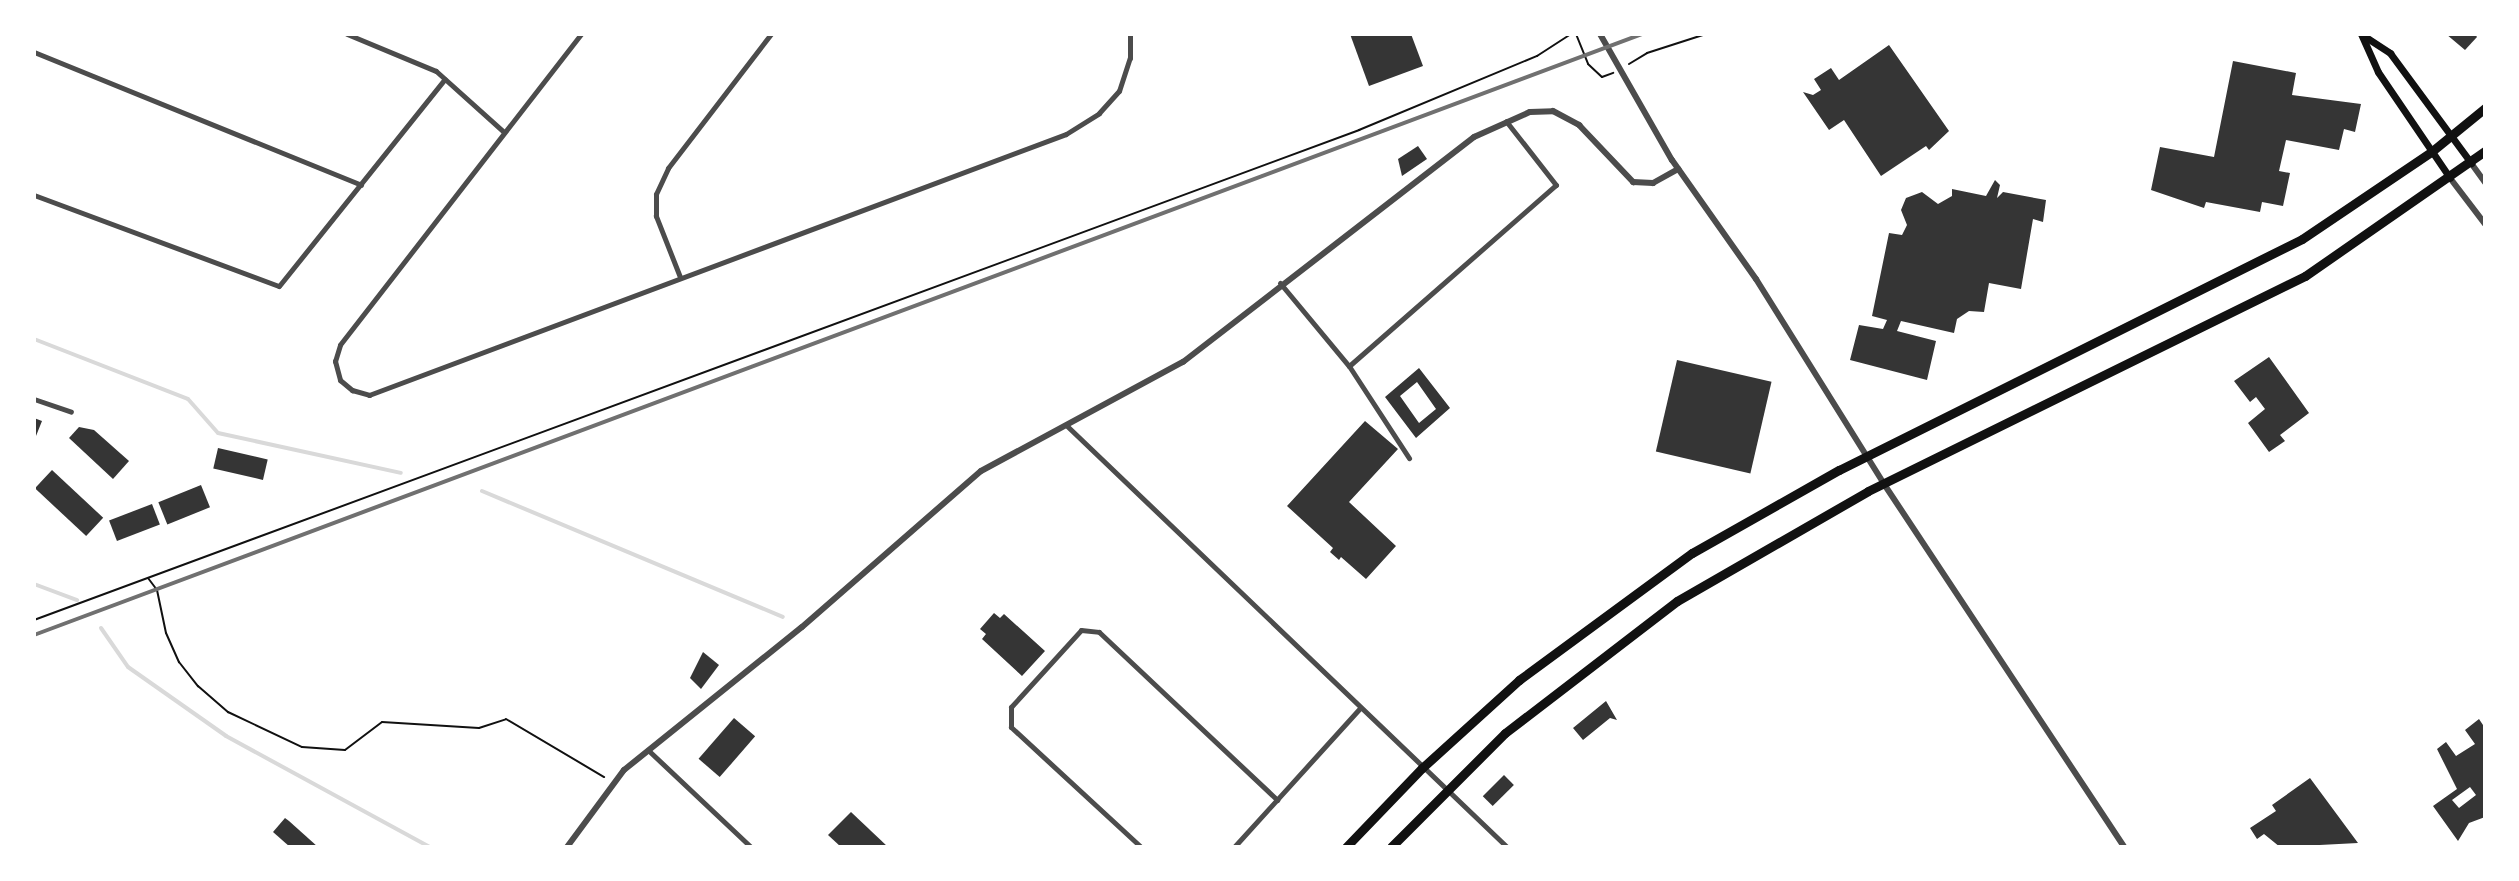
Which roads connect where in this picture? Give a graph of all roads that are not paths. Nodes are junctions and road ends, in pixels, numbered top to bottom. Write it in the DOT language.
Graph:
graph roads {
  1 [pos="347,34"];
  2 [pos="581,34"];
  3 [pos="771,34"];
  4 [pos="1130,34"];
  5 [pos="1600,34"];
  6 [pos="2361,34"];
  7 [pos="34,52"];
  8 [pos="445,79"];
  9 [pos="2485,108"];
  10 [pos="1506,121"];
  11 [pos="504,132"];
  12 [pos="2450,137"];
  13 [pos="2485,151"];
  14 [pos="2431,152"];
  15 [pos="2471,163"];
  16 [pos="1678,169"];
  17 [pos="2450,178"];
  18 [pos="2485,182"];
  19 [pos="361,185"];
  20 [pos="34,195"];
  21 [pos="2485,224"];
  22 [pos="680,277"];
  23 [pos="1280,283"];
  24 [pos="1349,366"];
  25 [pos="34,399"];
  26 [pos="71,412"];
  27 [pos="1066,425"];
  28 [pos="1867,457"];
  29 [pos="1409,458"];
  30 [pos="1884,484"];
  31 [pos="1360,708"];
  32 [pos="648,750"];
  33 [pos="1422,768"];
  34 [pos="1447,789"];
  35 [pos="1277,800"];
  36 [pos="567,847"];
  37 [pos="751,847"];
  38 [pos="940,847"];
  39 [pos="949,847"];
  40 [pos="1141,847"];
  41 [pos="1234,847"];
  42 [pos="1346,847"];
  43 [pos="1391,847"];
  44 [pos="1507,847"];
  45 [pos="2124,847"];
  1 -- 8 [label="street"];
  2 -- 11 [label="street"];
  3 -- 22 [label="street"];
  4 -- 22 [label="street"];
  5 -- 16 [label="street"];
  6 -- 12 [label="main road"];
  6 -- 14 [label="main road"];
  7 -- 19 [label="street"];
  8 -- 11 [label="street"];
  8 -- 19 [label="street"];
  9 -- 12 [label="highway"];
  10 -- 16 [label="street"];
  10 -- 23 [label="street"];
  10 -- 24 [label="street"];
  11 -- 22 [label="street"];
  12 -- 14 [label="highway"];
  12 -- 15 [label="main road"];
  13 -- 15 [label="highway"];
  14 -- 17 [label="main road"];
  14 -- 28 [label="highway"];
  15 -- 17 [label="highway"];
  15 -- 18 [label="street"];
  16 -- 28 [label="street"];
  17 -- 21 [label="street"];
  17 -- 30 [label="highway"];
  19 -- 20 [label="street"];
  23 -- 24 [label="street"];
  23 -- 27 [label="street"];
  24 -- 29 [label="street"];
  25 -- 26 [label="street"];
  27 -- 31 [label="street"];
  27 -- 32 [label="street"];
  28 -- 30 [label="street"];
  28 -- 33 [label="highway"];
  30 -- 34 [label="highway"];
  30 -- 45 [label="street"];
  31 -- 33 [label="street"];
  31 -- 35 [label="street"];
  32 -- 36 [label="street"];
  32 -- 37 [label="street"];
  33 -- 34 [label="street"];
  33 -- 42 [label="highway"];
  34 -- 43 [label="highway"];
  34 -- 44 [label="street"];
  35 -- 40 [label="street"];
  35 -- 41 [label="street"];
  38 -- 39 [label="street"];
}
